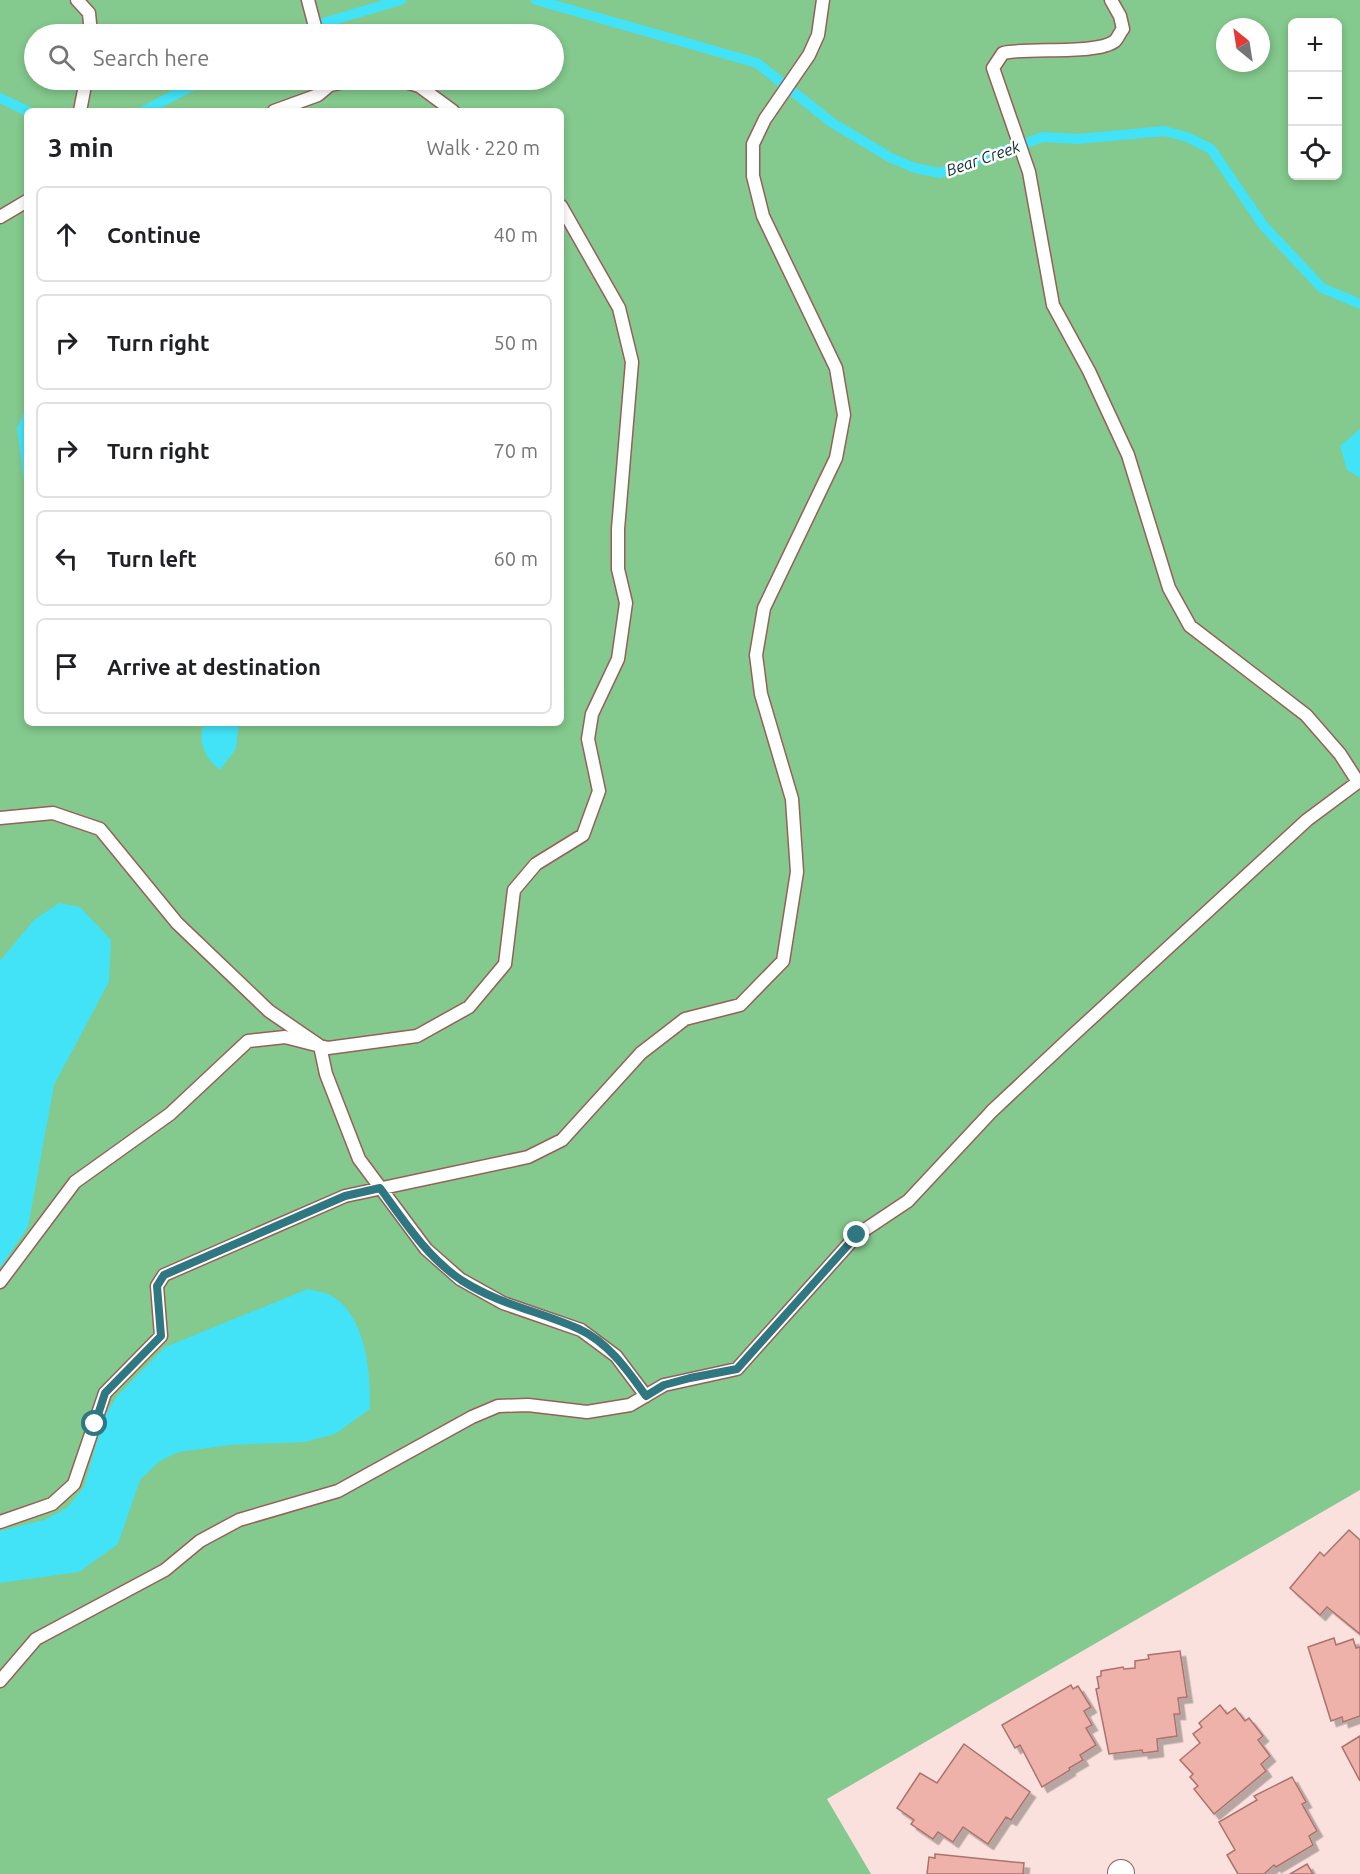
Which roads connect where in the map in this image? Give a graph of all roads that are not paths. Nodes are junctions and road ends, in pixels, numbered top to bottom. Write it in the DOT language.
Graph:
graph roads {
  1 [pos="77,0"];
  2 [pos="308,0"];
  3 [pos="823,0"];
  4 [pos="1111,0"];
  5 [pos="91,24"];
  6 [pos="314,24"];
  7 [pos="84,90"];
  8 [pos="322,90"];
  9 [pos="424,90"];
  10 [pos="82,106"];
  11 [pos="282,108"];
  12 [pos="449,108"];
  13 [pos="24,203"];
  14 [pos="564,211"];
  15 [pos="0,217"];
  16 [pos="0,818"];
  17 [pos="321,1046"];
  18 [pos="380,1188"];
  19 [pos="0,1282"];
  20 [pos="646,1396"];
  21 [pos="0,1522"];
  22 [pos="0,1681"];
  1 -- 5 [label="lane"];
  2 -- 6 [label="lane"];
  3 -- 18 [label="lane"];
  4 -- 20 [label="lane"];
  7 -- 10 [label="lane"];
  8 -- 11 [label="lane"];
  9 -- 12 [label="lane"];
  13 -- 15 [label="lane"];
  14 -- 17 [label="lane"];
  16 -- 17 [label="lane"];
  17 -- 18 [label="lane"];
  17 -- 19 [label="lane"];
  18 -- 20 [label="lane"];
  18 -- 21 [label="lane"];
  20 -- 22 [label="lane"];
}
